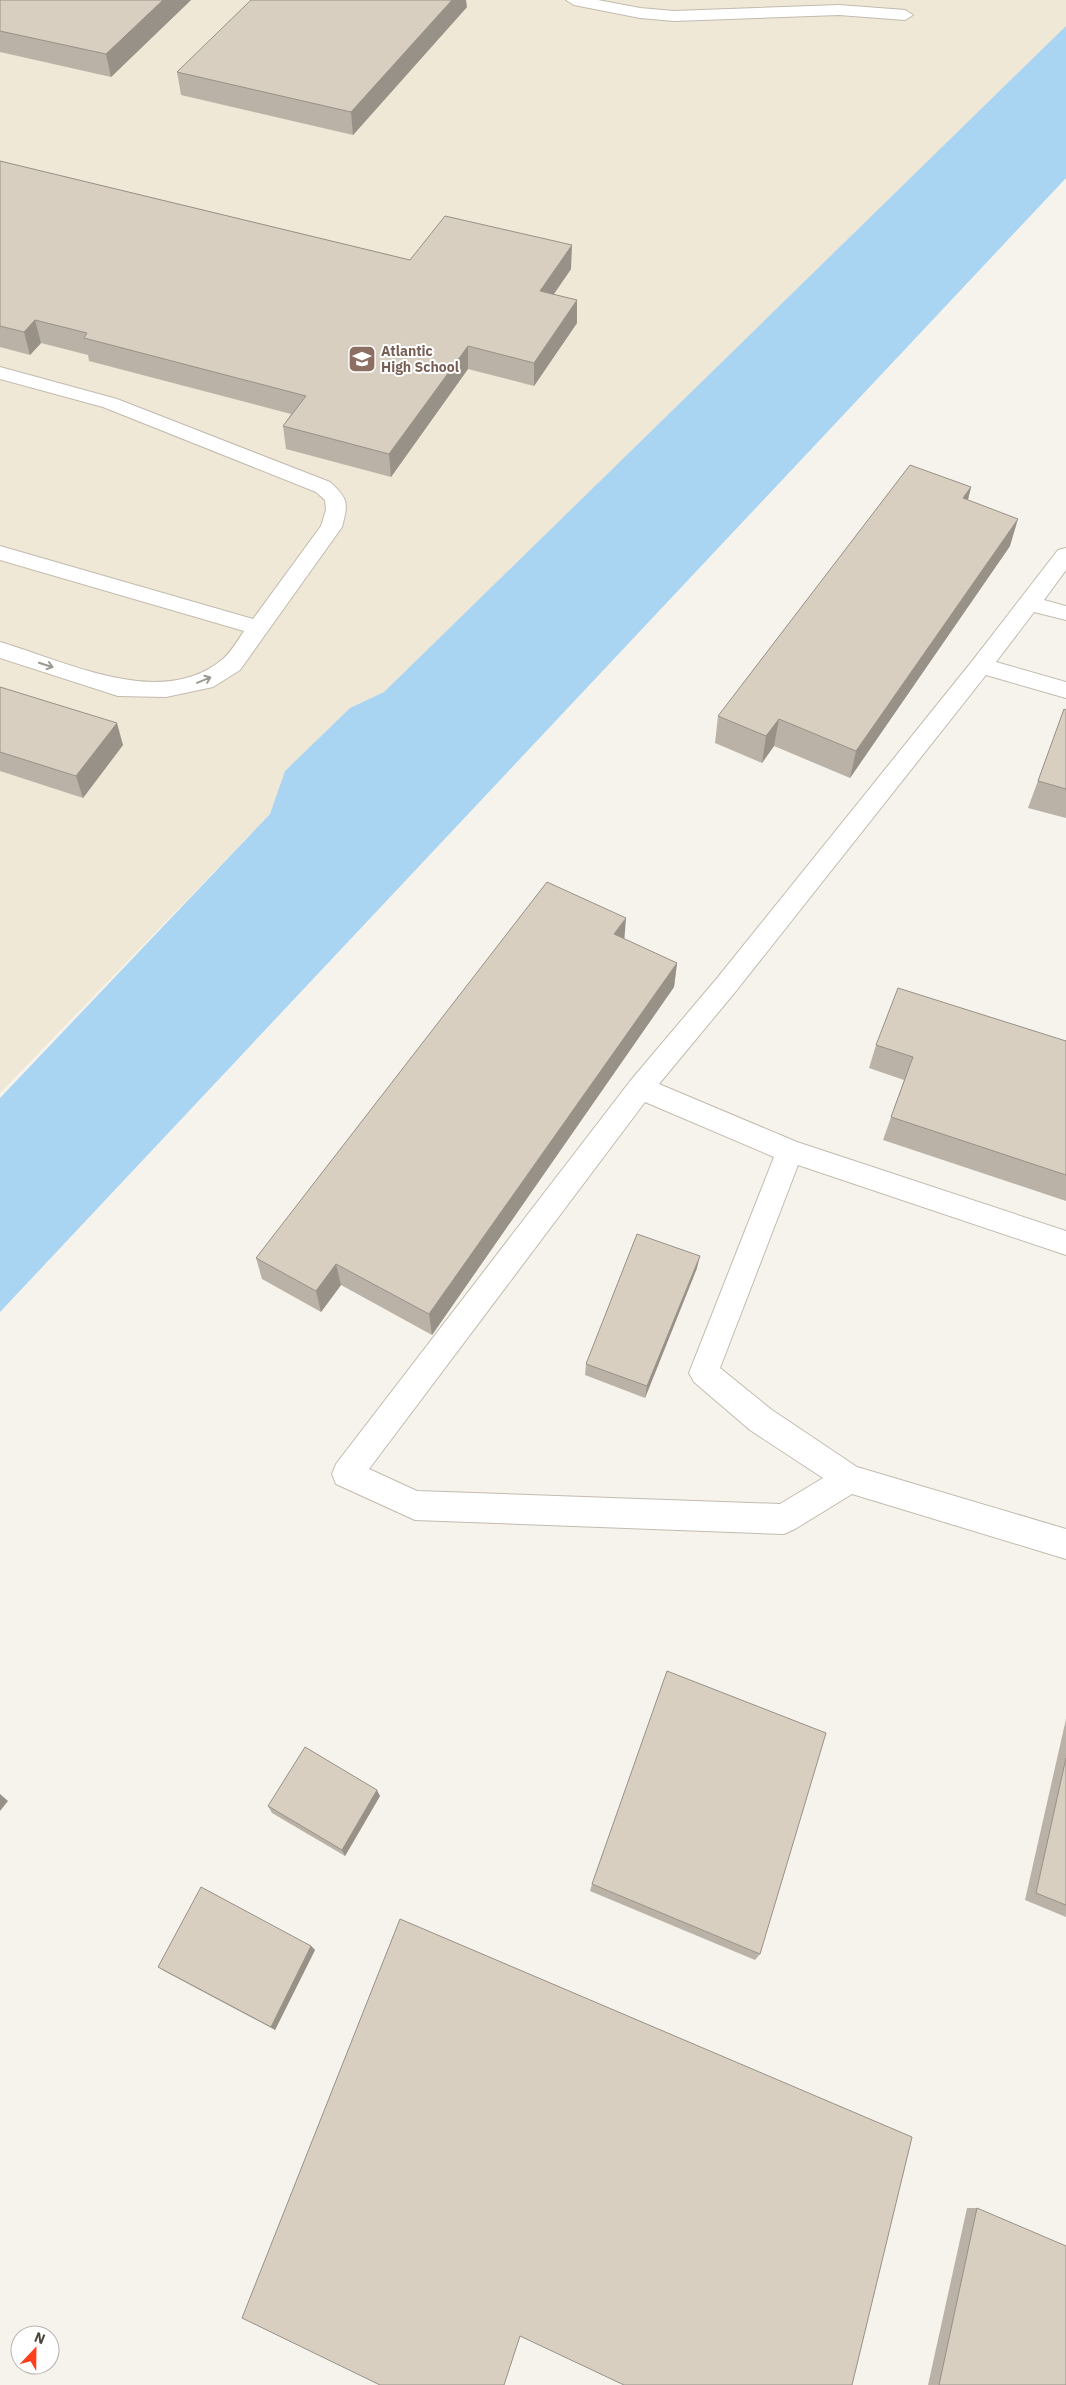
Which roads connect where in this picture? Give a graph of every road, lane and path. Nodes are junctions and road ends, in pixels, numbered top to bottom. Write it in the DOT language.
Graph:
graph roads {
  1 [pos="574,0"];
  2 [pos="905,15"];
  3 [pos="0,373"];
  4 [pos="0,553"];
  5 [pos="1066,555"];
  6 [pos="1029,603"];
  7 [pos="1066,613"];
  8 [pos="258,628"];
  9 [pos="0,650"];
  10 [pos="981,666"];
  11 [pos="1066,690"];
  12 [pos="640,1088"];
  13 [pos="790,1151"];
  14 [pos="1066,1243"];
  15 [pos="850,1479"];
  16 [pos="1066,1544"];
  1 -- 2 [label="lane"];
  3 -- 8 [label="lane"];
  4 -- 8 [label="lane"];
  5 -- 6 [label="lane"];
  6 -- 7 [label="lane"];
  6 -- 10 [label="lane"];
  9 -- 8 [label="lane, one-way"];
  10 -- 11 [label="lane"];
  10 -- 12 [label="lane"];
  12 -- 13 [label="lane"];
  12 -- 15 [label="lane"];
  13 -- 14 [label="lane"];
  13 -- 15 [label="lane"];
  15 -- 16 [label="lane"];
}
